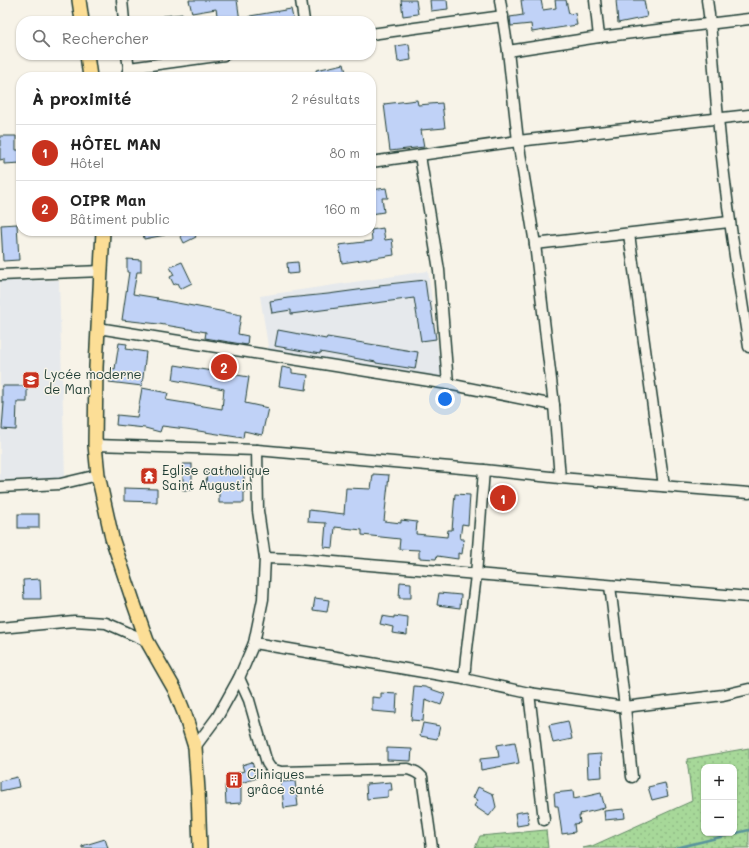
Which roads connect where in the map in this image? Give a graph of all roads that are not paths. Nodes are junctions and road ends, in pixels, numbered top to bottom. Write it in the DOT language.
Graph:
graph roads {
  1 [pos="79,0"];
  2 [pos="122,0"];
  3 [pos="301,0"];
  4 [pos="500,0"];
  5 [pos="595,0"];
  6 [pos="707,0"];
  7 [pos="81,16"];
  8 [pos="124,16"];
  9 [pos="303,16"];
  10 [pos="503,16"];
  11 [pos="749,19"];
  12 [pos="711,24"];
  13 [pos="376,33"];
  14 [pos="599,37"];
  15 [pos="508,51"];
  16 [pos="88,60"];
  17 [pos="127,60"];
  18 [pos="197,60"];
  19 [pos="89,72"];
  20 [pos="128,72"];
  21 [pos="133,72"];
  22 [pos="749,115"];
  23 [pos="718,118"];
  24 [pos="518,141"];
  25 [pos="420,156"];
  26 [pos="376,161"];
  27 [pos="729,222"];
  28 [pos="629,234"];
  29 [pos="102,236"];
  30 [pos="535,244"];
  31 [pos="102,271"];
  32 [pos="0,275"];
  33 [pos="98,328"];
  34 [pos="749,347"];
  35 [pos="448,384"];
  36 [pos="554,405"];
  37 [pos="96,445"];
  38 [pos="256,450"];
  39 [pos="484,470"];
  40 [pos="98,475"];
  41 [pos="560,478"];
  42 [pos="664,486"];
  43 [pos="0,487"];
  44 [pos="749,493"];
  45 [pos="265,558"];
  46 [pos="476,575"];
  47 [pos="610,586"];
  48 [pos="749,597"];
  49 [pos="0,628"];
  50 [pos="147,641"];
  51 [pos="254,643"];
  52 [pos="239,678"];
  53 [pos="464,678"];
  54 [pos="749,689"];
  55 [pos="529,693"];
  56 [pos="625,707"];
  57 [pos="195,747"];
  58 [pos="632,777"];
  59 [pos="544,820"];
  60 [pos="200,848"];
  61 [pos="432,848"];
  1 -- 7 [label="main road"];
  2 -- 8 [label="street"];
  3 -- 9 [label="street"];
  4 -- 10 [label="street"];
  5 -- 14 [label="street"];
  6 -- 12 [label="street"];
  10 -- 13 [label="street"];
  10 -- 15 [label="street"];
  11 -- 12 [label="street"];
  12 -- 14 [label="street"];
  12 -- 23 [label="street"];
  14 -- 15 [label="street"];
  15 -- 24 [label="street"];
  16 -- 19 [label="main road"];
  17 -- 20 [label="street"];
  18 -- 21 [label="street"];
  22 -- 23 [label="street"];
  23 -- 24 [label="street"];
  23 -- 27 [label="street"];
  24 -- 25 [label="street"];
  24 -- 30 [label="street"];
  25 -- 26 [label="street"];
  25 -- 35 [label="street"];
  27 -- 28 [label="street"];
  27 -- 34 [label="street"];
  28 -- 30 [label="street"];
  28 -- 42 [label="street"];
  29 -- 31 [label="main road"];
  30 -- 36 [label="street"];
  31 -- 32 [label="street"];
  31 -- 33 [label="main road"];
  33 -- 35 [label="street"];
  33 -- 37 [label="main road"];
  35 -- 36 [label="street"];
  36 -- 41 [label="street"];
  37 -- 38 [label="street"];
  37 -- 40 [label="main road"];
  38 -- 39 [label="street"];
  38 -- 45 [label="street"];
  39 -- 41 [label="street"];
  39 -- 46 [label="street"];
  40 -- 43 [label="street"];
  40 -- 50 [label="main road"];
  41 -- 42 [label="street"];
  42 -- 44 [label="street"];
  45 -- 46 [label="street"];
  45 -- 51 [label="street"];
  46 -- 47 [label="street"];
  46 -- 53 [label="street"];
  47 -- 48 [label="street"];
  47 -- 56 [label="street"];
  49 -- 50 [label="street"];
  50 -- 57 [label="main road"];
  51 -- 52 [label="street"];
  51 -- 53 [label="street"];
  52 -- 57 [label="street"];
  52 -- 61 [label="street"];
  53 -- 55 [label="street"];
  54 -- 56 [label="street"];
  55 -- 56 [label="street"];
  55 -- 59 [label="street"];
  56 -- 58 [label="street"];
  57 -- 60 [label="main road"];
}
